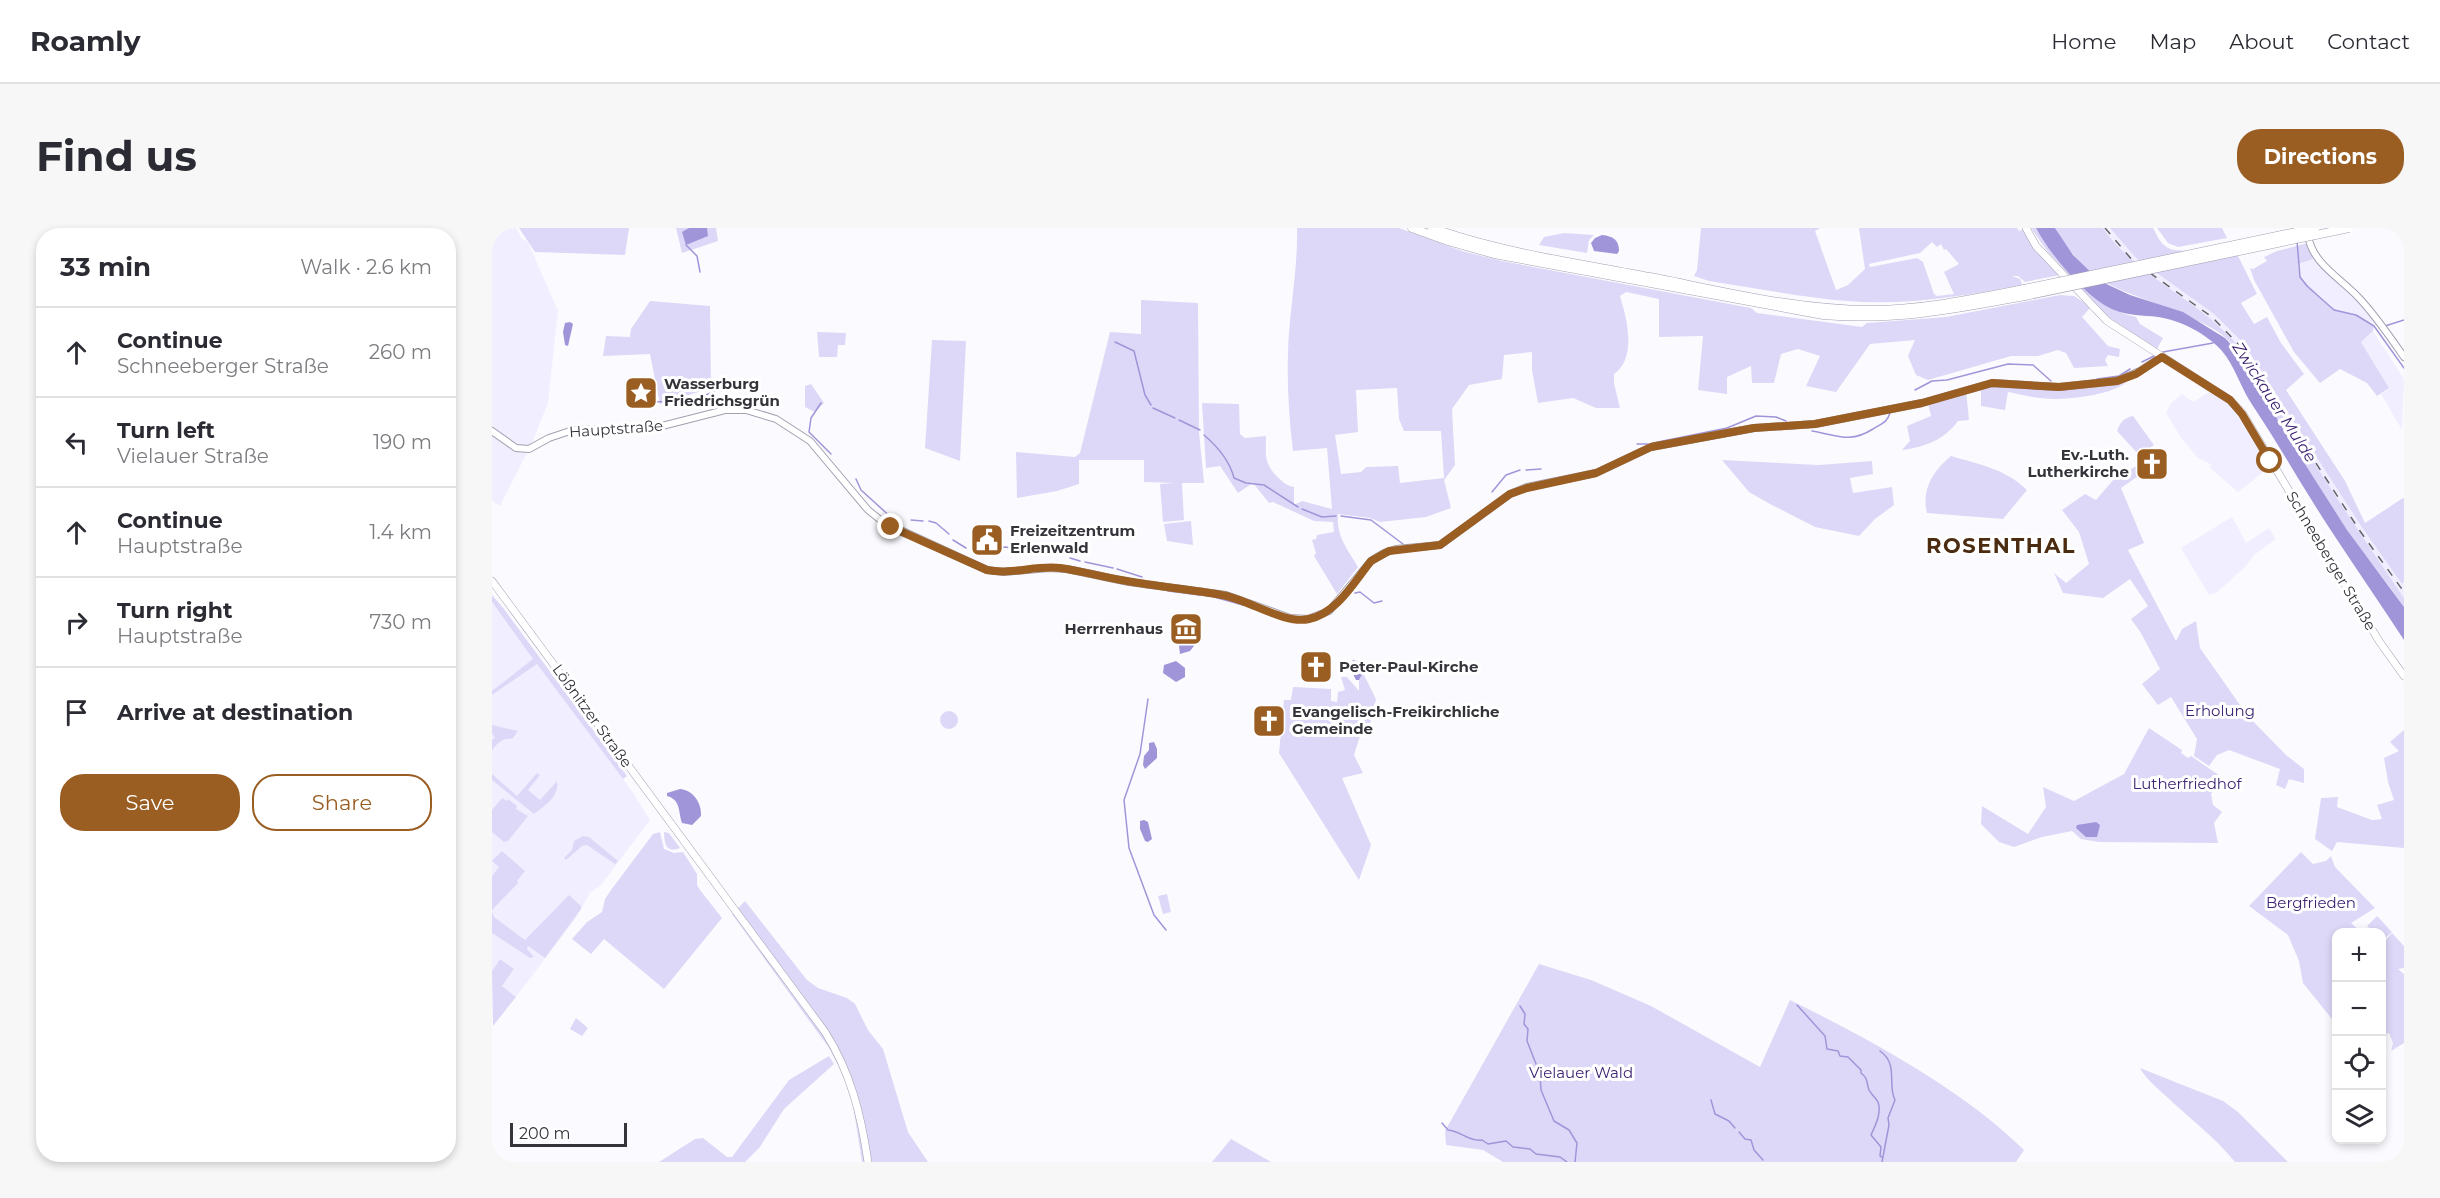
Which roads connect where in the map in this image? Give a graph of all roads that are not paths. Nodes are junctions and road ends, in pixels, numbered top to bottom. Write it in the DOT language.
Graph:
graph roads {
  1 [pos="1412,228"];
  2 [pos="1432,228"];
  3 [pos="2026,228"];
  4 [pos="2309,228"];
  5 [pos="2314,228"];
  6 [pos="2349,228"];
  7 [pos="1623,275"];
  8 [pos="2024,293"];
  9 [pos="2162,357"];
  10 [pos="2404,357"];
  11 [pos="492,431"];
  12 [pos="492,581"];
  13 [pos="2404,676"];
  14 [pos="868,1162"];
  1 -- 7 [label="highway"];
  2 -- 7 [label="highway"];
  3 -- 9 [label="main road, Schneeberger Straße"];
  4 -- 10 [label="main road"];
  5 -- 8 [label="highway, bridge"];
  6 -- 8 [label="highway, bridge"];
  7 -- 8 [label="highway"];
  9 -- 11 [label="main road, Hauptstraße"];
  9 -- 13 [label="main road, Schneeberger Straße"];
  12 -- 14 [label="main road, Lößnitzer Straße"];
}
